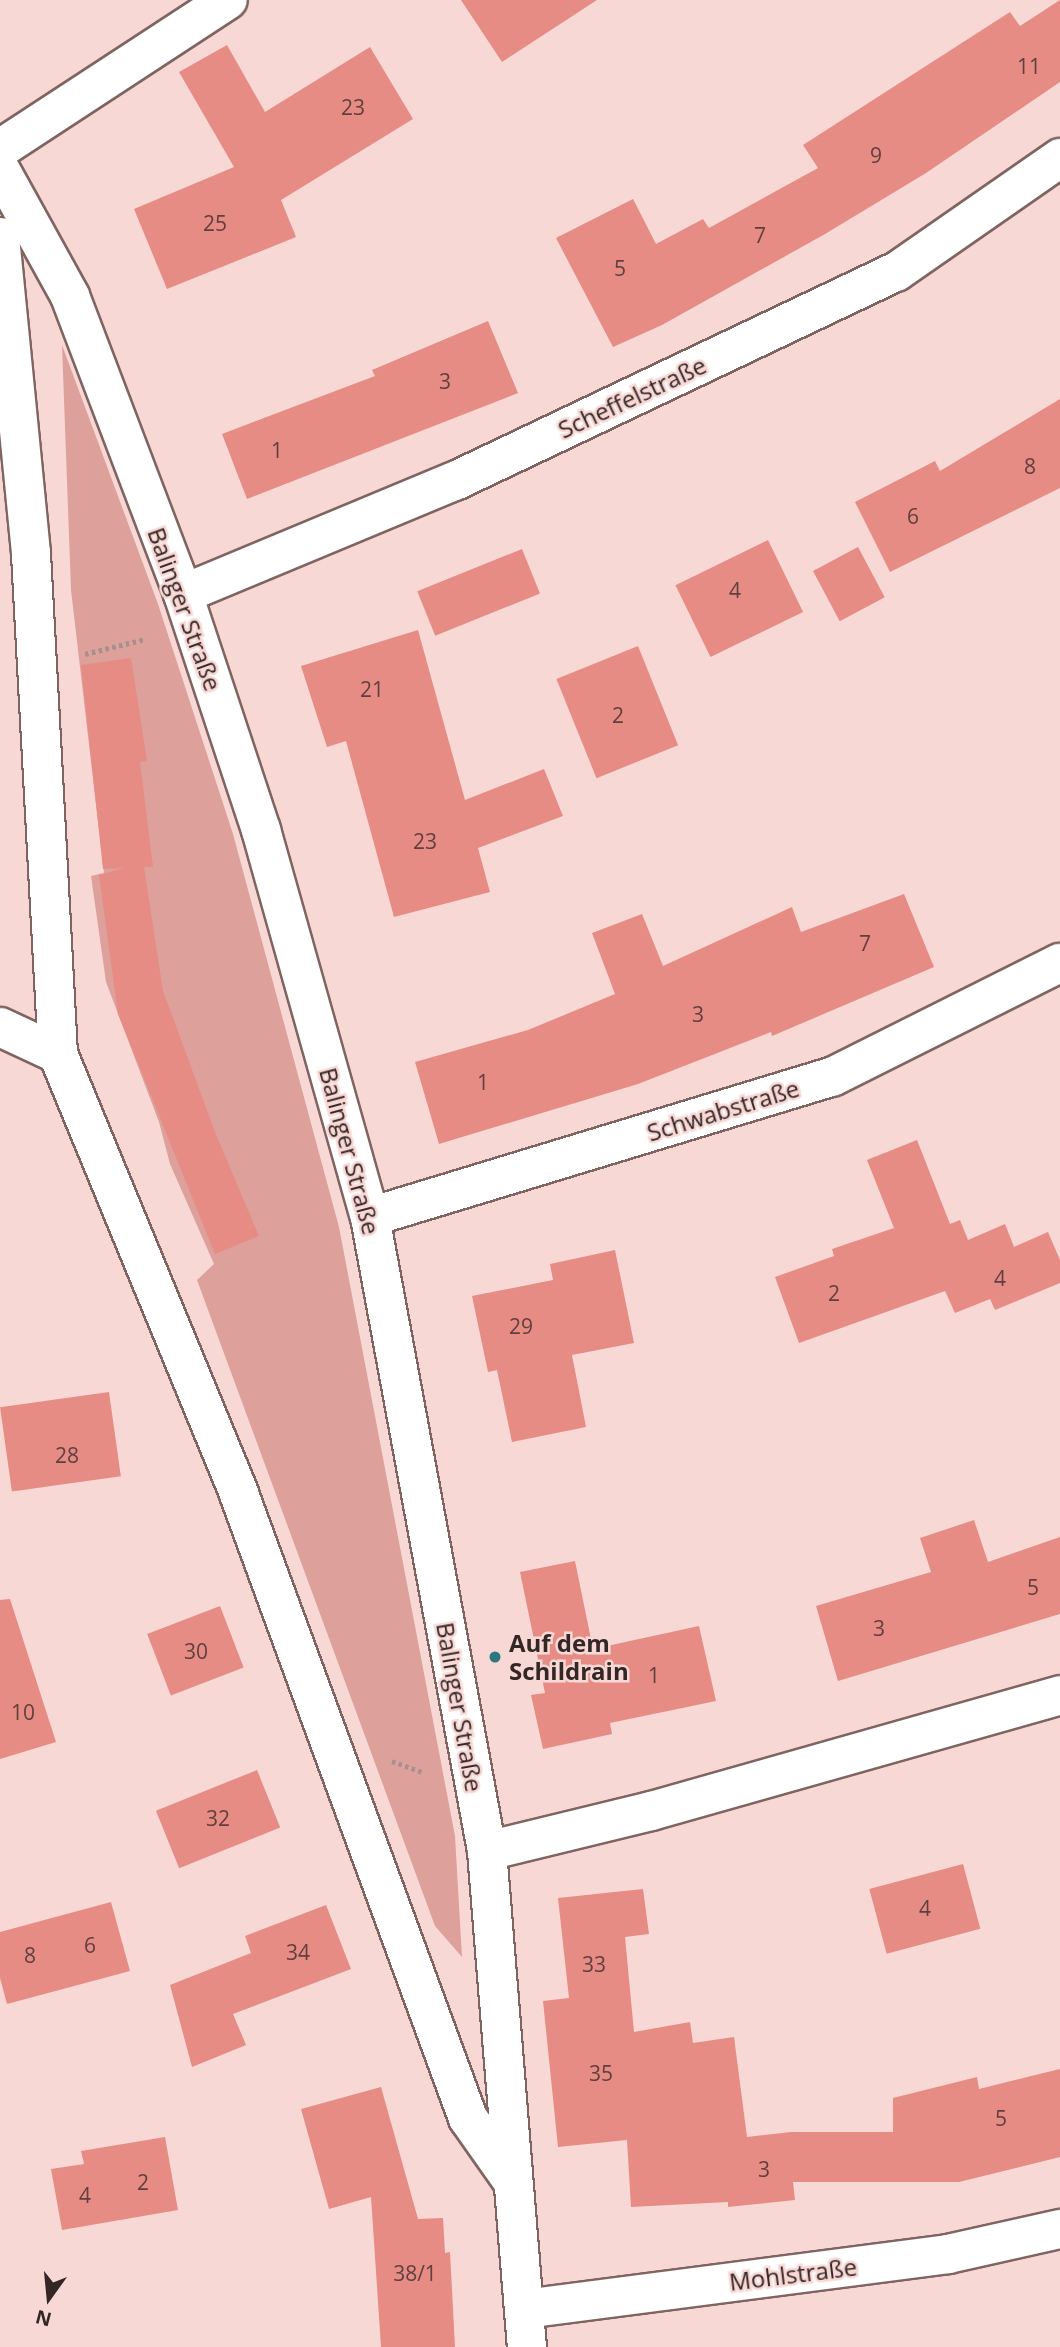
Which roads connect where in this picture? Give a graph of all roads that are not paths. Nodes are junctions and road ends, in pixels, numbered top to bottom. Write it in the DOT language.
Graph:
graph roads {
  1 [pos="228,0"];
  2 [pos="0,149"];
  3 [pos="1060,158"];
  4 [pos="0,169"];
  5 [pos="0,237"];
  6 [pos="188,611"];
  7 [pos="1060,963"];
  8 [pos="0,1027"];
  9 [pos="58,1054"];
  10 [pos="370,1217"];
  11 [pos="1060,1695"];
  12 [pos="487,1851"];
  13 [pos="514,2182"];
  14 [pos="1060,2229"];
  15 [pos="525,2309"];
  16 [pos="527,2347"];
  1 -- 2 [label="street"];
  3 -- 6 [label="street, Scheffelstraße"];
  4 -- 6 [label="street, Balinger Straße"];
  5 -- 9 [label="street"];
  6 -- 10 [label="street, Balinger Straße"];
  7 -- 10 [label="street, Schwabstraße"];
  8 -- 9 [label="street"];
  9 -- 13 [label="street"];
  10 -- 12 [label="street, Balinger Straße"];
  11 -- 12 [label="street"];
  12 -- 13 [label="street, Balinger Straße"];
  13 -- 15 [label="street, Balinger Straße"];
  14 -- 15 [label="street, Mohlstraße"];
  15 -- 16 [label="street, Balinger Straße"];
}
